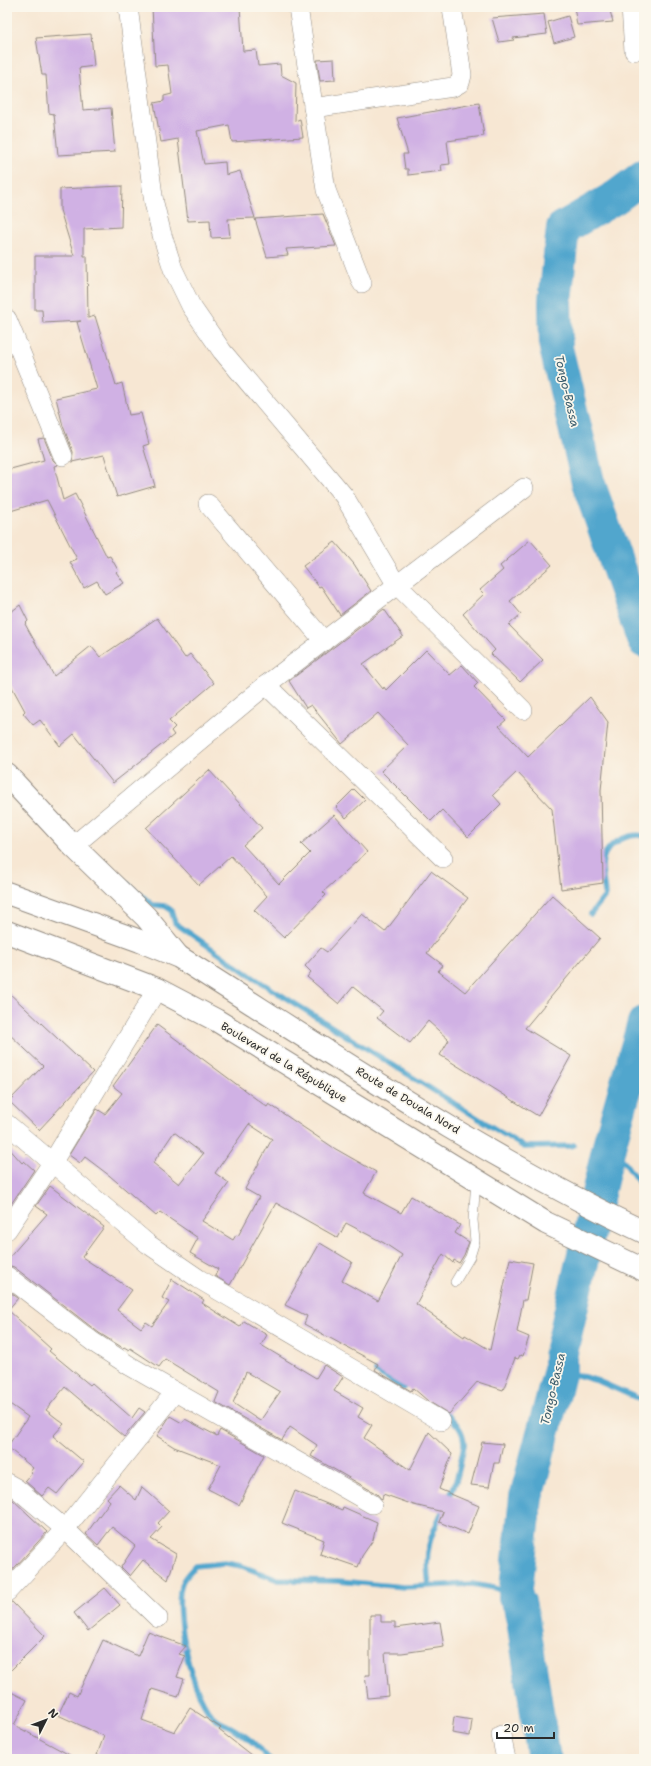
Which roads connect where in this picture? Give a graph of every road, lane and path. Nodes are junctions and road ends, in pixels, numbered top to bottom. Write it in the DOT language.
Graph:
graph roads {
  1 [pos="128,7"];
  2 [pos="298,7"];
  3 [pos="452,7"];
  4 [pos="631,7"];
  5 [pos="634,51"];
  6 [pos="313,108"];
  7 [pos="362,283"];
  8 [pos="7,319"];
  9 [pos="63,456"];
  10 [pos="524,488"];
  11 [pos="208,504"];
  12 [pos="396,584"];
  13 [pos="324,641"];
  14 [pos="266,685"];
  15 [pos="523,710"];
  16 [pos="7,775"];
  17 [pos="73,846"];
  18 [pos="443,858"];
  19 [pos="7,894"];
  20 [pos="7,932"];
  21 [pos="179,957"];
  22 [pos="157,989"];
  23 [pos="410,1103"];
  24 [pos="7,1124"];
  25 [pos="393,1128"];
  26 [pos="52,1163"];
  27 [pos="476,1179"];
  28 [pos="637,1229"];
  29 [pos="7,1230"];
  30 [pos="644,1270"];
  31 [pos="7,1276"];
  32 [pos="455,1282"];
  33 [pos="174,1392"];
  34 [pos="441,1421"];
  35 [pos="7,1483"];
  36 [pos="372,1504"];
  37 [pos="66,1529"];
  38 [pos="7,1592"];
  39 [pos="158,1618"];
  40 [pos="501,1736"];
  41 [pos="506,1759"];
  1 -- 12 [label="street"];
  2 -- 6 [label="street"];
  3 -- 6 [label="street"];
  4 -- 5 [label="street"];
  6 -- 7 [label="street"];
  8 -- 9 [label="street"];
  10 -- 12 [label="street"];
  11 -- 13 [label="street"];
  12 -- 13 [label="street"];
  12 -- 15 [label="street"];
  13 -- 14 [label="street"];
  14 -- 17 [label="street"];
  14 -- 18 [label="street"];
  16 -- 17 [label="main road"];
  17 -- 21 [label="main road"];
  19 -- 21 [label="main road"];
  20 -- 22 [label="main road, Boulevard de la République"];
  21 -- 23 [label="main road, Route de Douala Nord"];
  22 -- 25 [label="main road, Boulevard de la République"];
  22 -- 26 [label="street"];
  23 -- 25 [label="main road"];
  23 -- 28 [label="main road, Route de Douala Nord"];
  24 -- 26 [label="street"];
  25 -- 27 [label="main road, Boulevard de la République"];
  26 -- 29 [label="street"];
  26 -- 34 [label="street"];
  27 -- 30 [label="main road, Boulevard de la République"];
  27 -- 32 [label="lane"];
  31 -- 33 [label="street"];
  33 -- 36 [label="street"];
  33 -- 37 [label="street"];
  35 -- 37 [label="street"];
  37 -- 38 [label="street"];
  37 -- 39 [label="street"];
  40 -- 41 [label="street"];
}
